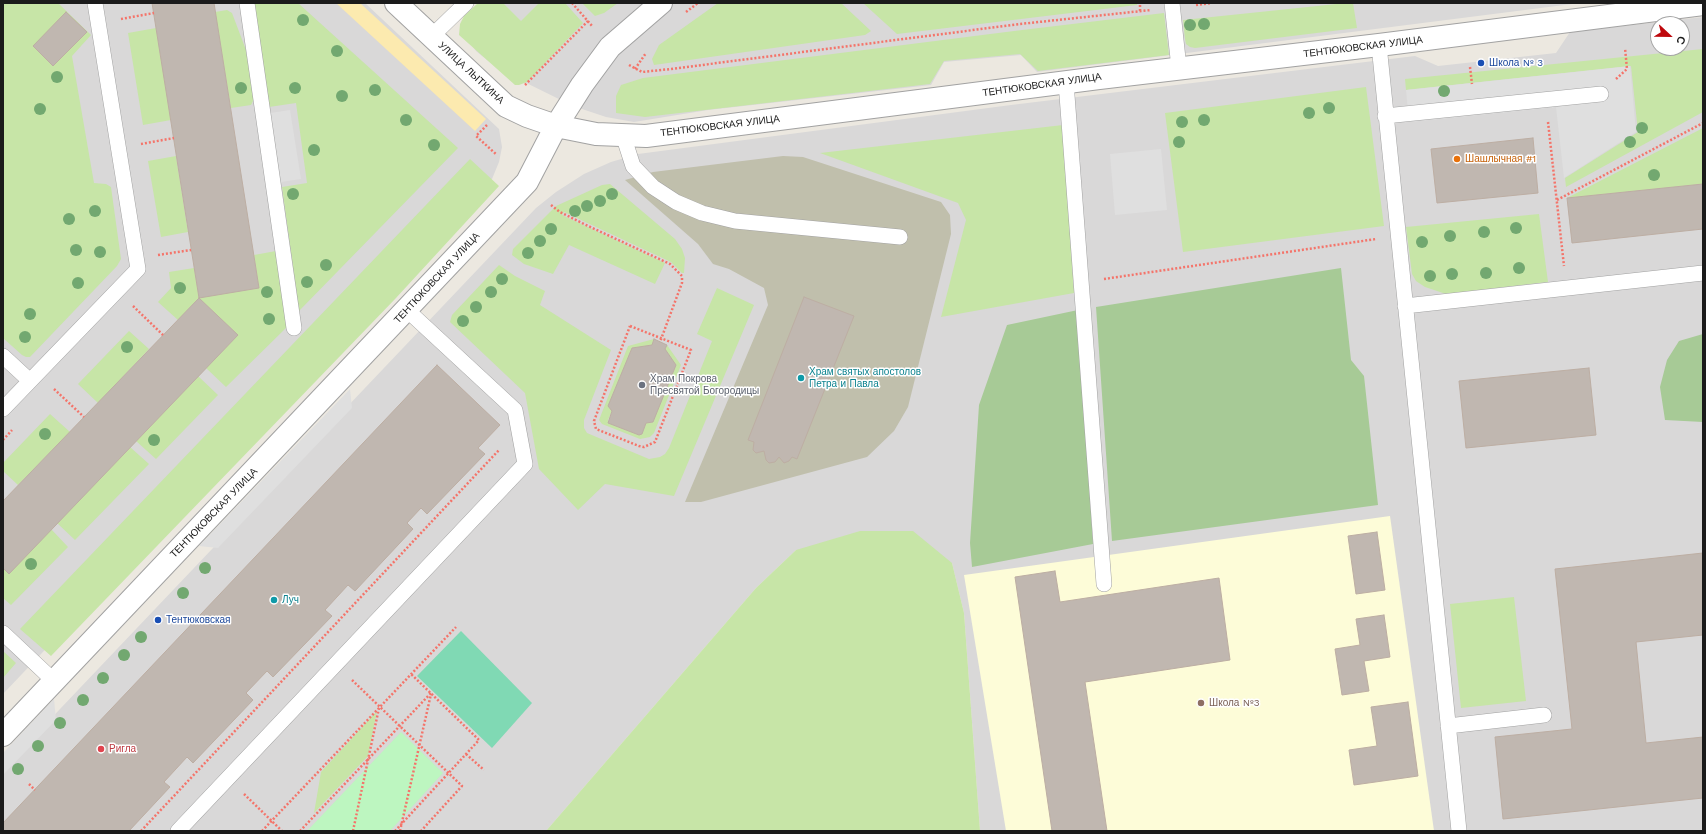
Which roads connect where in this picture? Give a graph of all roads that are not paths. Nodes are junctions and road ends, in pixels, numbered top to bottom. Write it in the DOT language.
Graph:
graph roads {
  1 [pos="95,3"];
  2 [pos="247,3"];
  3 [pos="396,3"];
  4 [pos="466,3"];
  5 [pos="661,3"];
  6 [pos="1698,4"];
  7 [pos="1172,5"];
  8 [pos="432,36"];
  9 [pos="1379,45"];
  10 [pos="1179,68"];
  11 [pos="1066,82"];
  12 [pos="1602,94"];
  13 [pos="1385,116"];
  14 [pos="556,126"];
  15 [pos="623,135"];
  16 [pos="900,237"];
  17 [pos="1703,273"];
  18 [pos="1405,306"];
  19 [pos="407,310"];
  20 [pos="294,328"];
  21 [pos="3,356"];
  22 [pos="30,381"];
  23 [pos="3,409"];
  24 [pos="1104,584"];
  25 [pos="3,633"];
  26 [pos="54,681"];
  27 [pos="1544,715"];
  28 [pos="1448,726"];
  29 [pos="3,735"];
  30 [pos="178,831"];
  31 [pos="1459,831"];
  1 -- 22 [label="lane"];
  2 -- 20 [label="lane"];
  3 -- 8 [label="street, УЛИЦА ЛЫТКИНА"];
  4 -- 8 [label="lane"];
  5 -- 14 [label="street"];
  6 -- 9 [label="street, ТЕНТЮКОВСКАЯ УЛИЦА"];
  7 -- 10 [label="lane"];
  8 -- 14 [label="street, УЛИЦА ЛЫТКИНА"];
  9 -- 10 [label="street, ТЕНТЮКОВСКАЯ УЛИЦА"];
  9 -- 13 [label="lane"];
  10 -- 11 [label="street, ТЕНТЮКОВСКАЯ УЛИЦА"];
  11 -- 15 [label="street, ТЕНТЮКОВСКАЯ УЛИЦА"];
  11 -- 24 [label="lane"];
  12 -- 13 [label="lane"];
  13 -- 18 [label="lane"];
  14 -- 15 [label="street, ТЕНТЮКОВСКАЯ УЛИЦА"];
  14 -- 19 [label="street, ТЕНТЮКОВСКАЯ УЛИЦА"];
  15 -- 16 [label="lane"];
  17 -- 18 [label="lane"];
  18 -- 28 [label="lane"];
  19 -- 26 [label="street, ТЕНТЮКОВСКАЯ УЛИЦА"];
  19 -- 30 [label="lane"];
  21 -- 22 [label="lane"];
  22 -- 23 [label="lane"];
  25 -- 26 [label="lane"];
  26 -- 29 [label="street, ТЕНТЮКОВСКАЯ УЛИЦА"];
  27 -- 28 [label="lane"];
  28 -- 31 [label="lane"];
}
